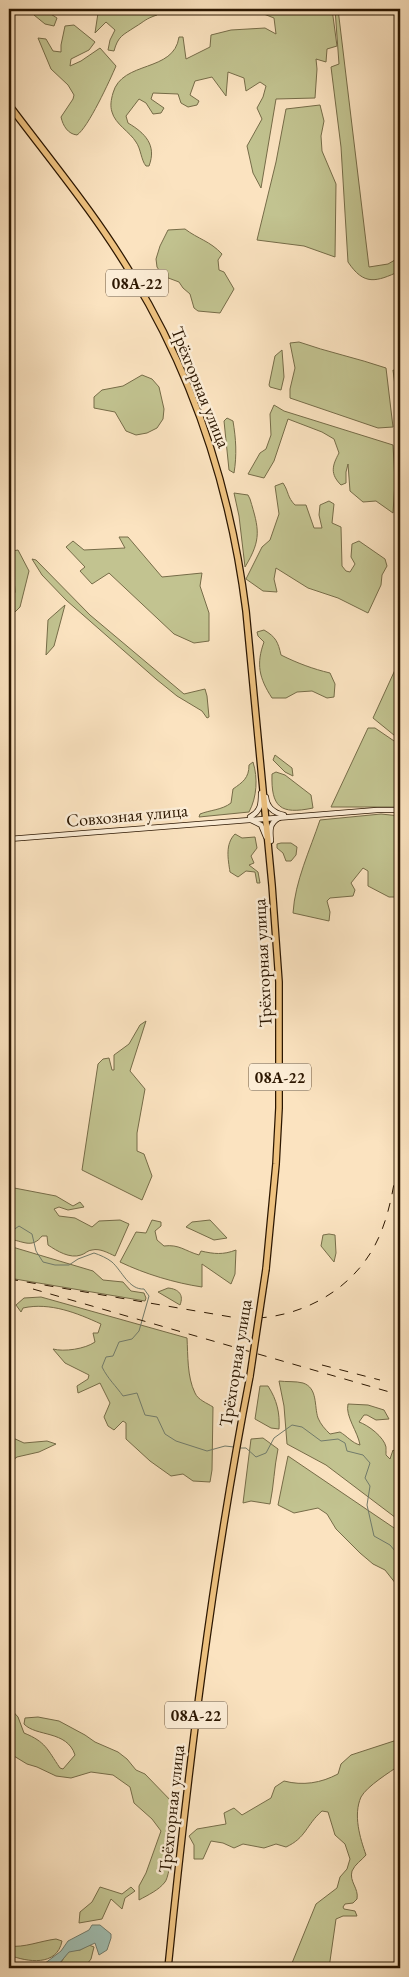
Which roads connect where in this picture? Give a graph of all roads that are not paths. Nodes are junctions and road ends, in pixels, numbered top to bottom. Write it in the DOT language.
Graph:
graph roads {
  1 [pos="9,105"];
  2 [pos="260,756"];
  3 [pos="400,810"];
  4 [pos="287,816"];
  5 [pos="266,818"];
  6 [pos="247,819"];
  7 [pos="9,839"];
  8 [pos="272,885"];
  9 [pos="168,1968"];
  1 -- 2 [label="highway, Трёхгорная улица / 08А-22"];
  2 -- 4 [label="main road"];
  2 -- 5 [label="highway, Трёхгорная улица / 08А-22"];
  2 -- 6 [label="main road"];
  3 -- 4 [label="main road"];
  4 -- 5 [label="main road, Совхозная улица"];
  4 -- 8 [label="main road"];
  5 -- 6 [label="main road, Совхозная улица"];
  5 -- 8 [label="highway, Трёхгорная улица / 08А-22"];
  6 -- 7 [label="main road, Совхозная улица"];
  6 -- 8 [label="main road"];
  8 -- 9 [label="highway, Трёхгорная улица / 08А-22, bridge"];
}
